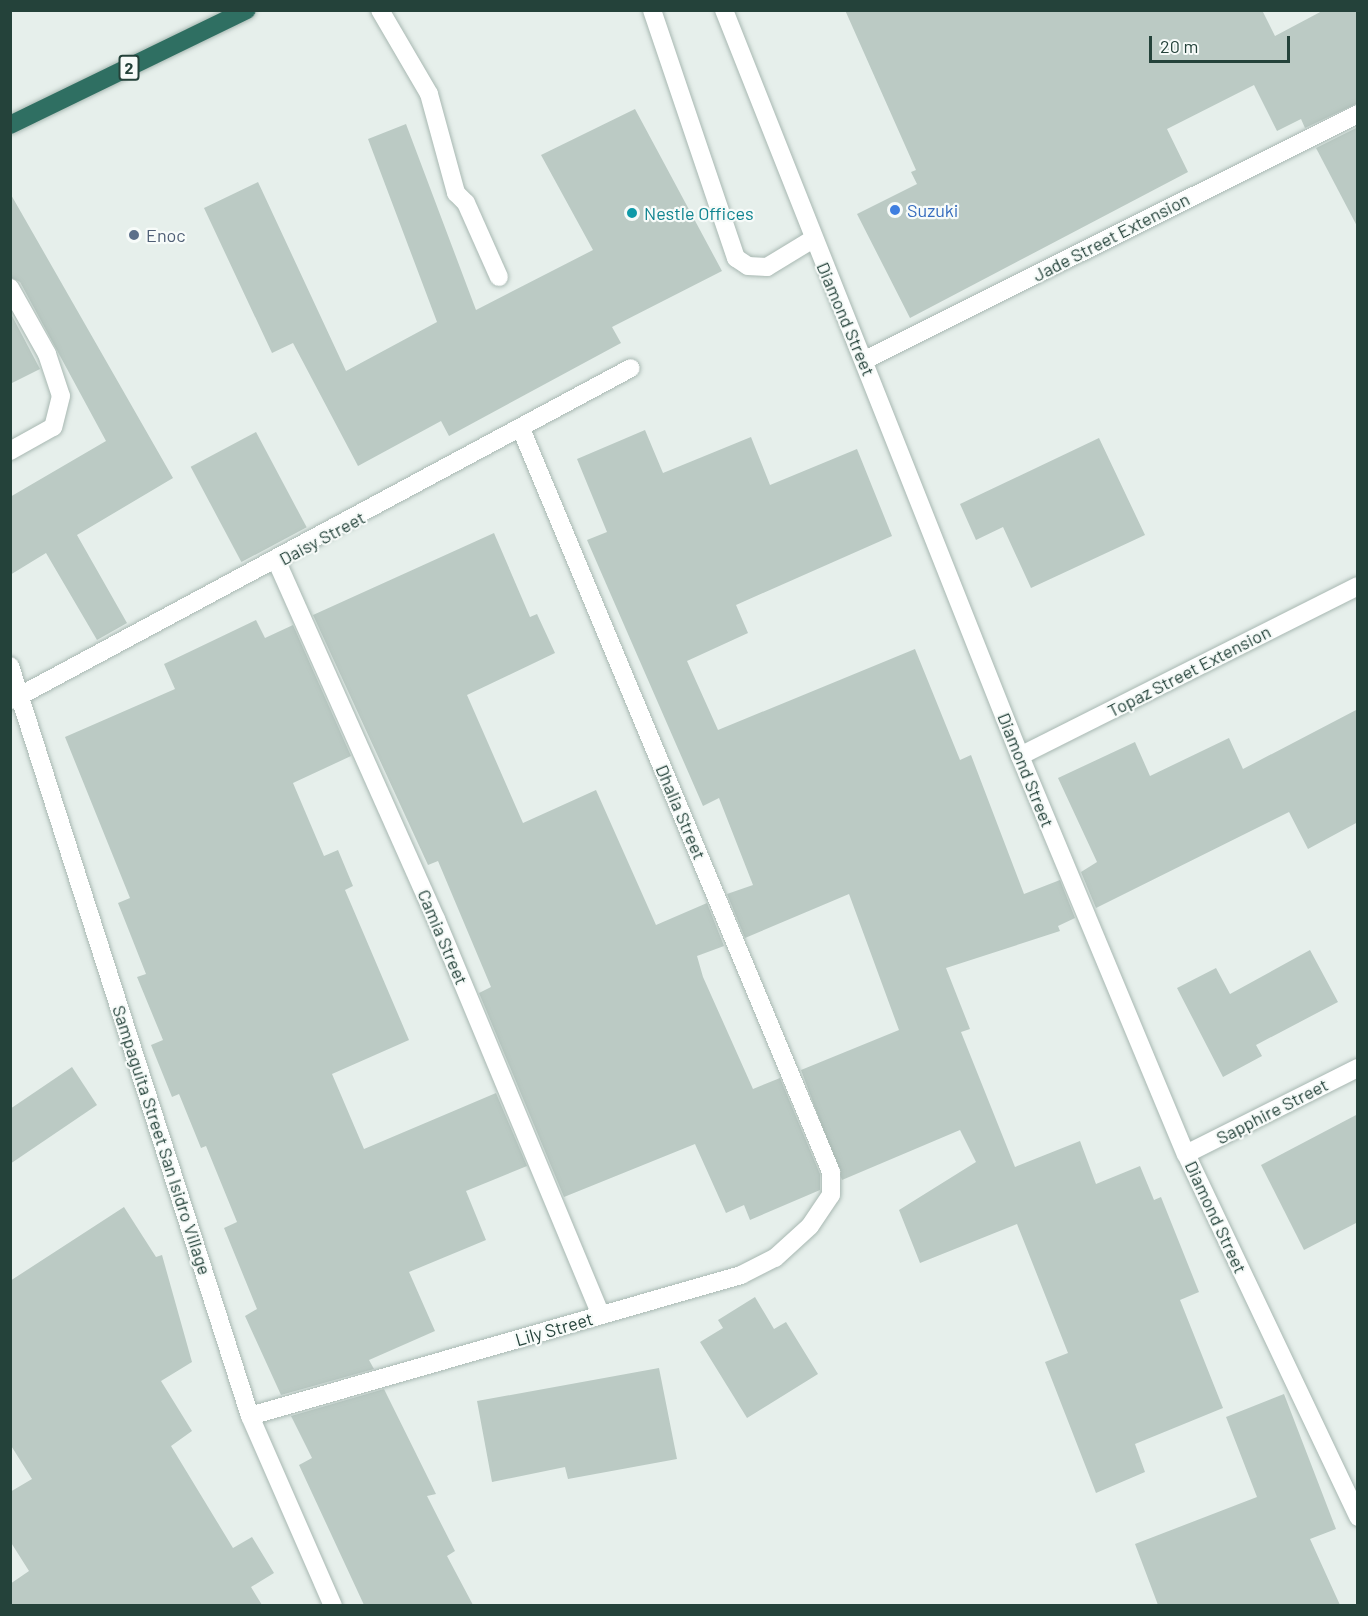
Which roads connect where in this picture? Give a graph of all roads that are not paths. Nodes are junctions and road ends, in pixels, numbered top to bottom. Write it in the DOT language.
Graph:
graph roads {
  1 [pos="247,10"];
  2 [pos="380,10"];
  3 [pos="652,10"];
  4 [pos="724,10"];
  5 [pos="1358,114"];
  6 [pos="10,125"];
  7 [pos="813,239"];
  8 [pos="499,277"];
  9 [pos="10,288"];
  10 [pos="864,360"];
  11 [pos="631,368"];
  12 [pos="522,431"];
  13 [pos="10,451"];
  14 [pos="277,562"];
  15 [pos="1358,586"];
  16 [pos="10,666"];
  17 [pos="15,698"];
  18 [pos="1020,756"];
  19 [pos="1358,1068"];
  20 [pos="1186,1154"];
  21 [pos="831,1196"];
  22 [pos="601,1315"];
  23 [pos="250,1416"];
  24 [pos="1358,1517"];
  25 [pos="333,1605"];
  1 -- 6 [label="highway, 2"];
  2 -- 8 [label="street"];
  3 -- 7 [label="street"];
  4 -- 7 [label="street, Diamond Street"];
  5 -- 10 [label="street, Jade Street Extension"];
  7 -- 10 [label="street, Diamond Street"];
  9 -- 13 [label="street"];
  10 -- 18 [label="street, Diamond Street"];
  11 -- 12 [label="street, Daisy Street"];
  12 -- 14 [label="street, Daisy Street"];
  12 -- 21 [label="street, Dhalia Street"];
  14 -- 17 [label="street, Daisy Street"];
  14 -- 22 [label="street, Camia Street"];
  15 -- 18 [label="street, Topaz Street Extension"];
  16 -- 17 [label="street, Sampaguita Street San Isidro Village"];
  17 -- 23 [label="street, Sampaguita Street San Isidro Village"];
  18 -- 20 [label="street, Diamond Street"];
  19 -- 20 [label="street, Sapphire Street"];
  20 -- 24 [label="street, Diamond Street"];
  21 -- 22 [label="street, Lily Street"];
  22 -- 23 [label="street, Lily Street"];
  23 -- 25 [label="street, Sampaguita Street San Isidro Village"];
}
